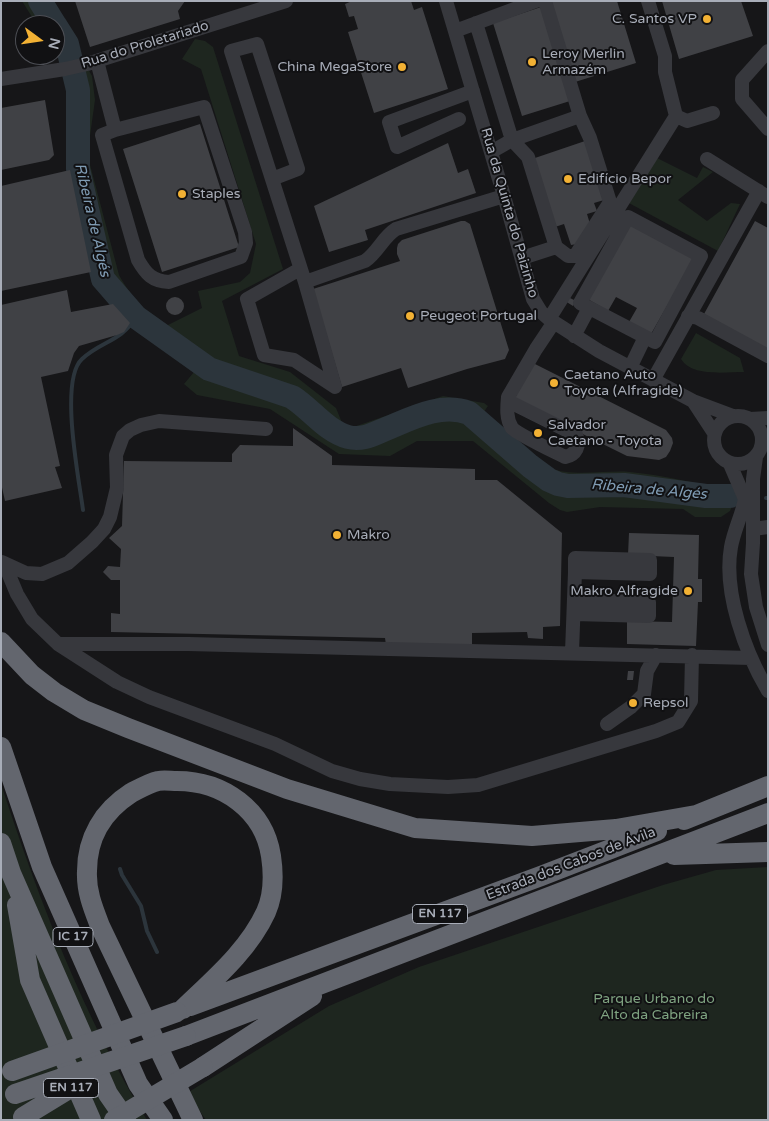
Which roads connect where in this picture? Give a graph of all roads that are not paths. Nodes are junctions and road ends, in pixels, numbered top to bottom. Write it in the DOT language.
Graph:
graph roads {
  1 [pos="286,1"];
  2 [pos="446,1"];
  3 [pos="536,1"];
  4 [pos="545,1"];
  5 [pos="648,1"];
  6 [pos="476,23"];
  7 [pos="455,31"];
  8 [pos="768,52"];
  9 [pos="92,62"];
  10 [pos="1,79"];
  11 [pos="473,91"];
  12 [pos="424,109"];
  13 [pos="713,114"];
  14 [pos="580,116"];
  15 [pos="676,116"];
  16 [pos="459,119"];
  17 [pos="768,129"];
  18 [pos="115,130"];
  19 [pos="431,132"];
  20 [pos="512,140"];
  21 [pos="491,152"];
  22 [pos="707,160"];
  23 [pos="272,180"];
  24 [pos="763,194"];
  25 [pos="504,196"];
  26 [pos="556,247"];
  27 [pos="522,258"];
  28 [pos="303,276"];
  29 [pos="589,308"];
  30 [pos="688,316"];
  31 [pos="551,320"];
  32 [pos="574,336"];
  33 [pos="645,337"];
  34 [pos="768,356"];
  35 [pos="630,368"];
  36 [pos="653,380"];
  37 [pos="508,401"];
  38 [pos="693,401"];
  39 [pos="733,416"];
  40 [pos="768,418"];
  41 [pos="750,419"];
  42 [pos="266,429"];
  43 [pos="714,433"];
  44 [pos="762,447"];
  45 [pos="730,464"];
  46 [pos="768,527"];
  47 [pos="737,529"];
  48 [pos="753,529"];
  49 [pos="753,543"];
  50 [pos="2,562"];
  51 [pos="575,572"];
  52 [pos="1,642"];
  53 [pos="58,644"];
  54 [pos="768,645"];
  55 [pos="572,652"];
  56 [pos="656,655"];
  57 [pos="692,655"];
  58 [pos="751,658"];
  59 [pos="768,691"];
  60 [pos="607,724"];
  61 [pos="1,747"];
  62 [pos="768,786"];
  63 [pos="768,813"];
  64 [pos="696,815"];
  65 [pos="1,842"];
  66 [pos="768,852"];
  67 [pos="660,855"];
  68 [pos="11,873"];
  69 [pos="345,974"];
  70 [pos="180,1010"];
  71 [pos="118,1059"];
  72 [pos="12,1071"];
  73 [pos="15,1094"];
  74 [pos="21,1118"];
  75 [pos="91,1120"];
  76 [pos="114,1120"];
  77 [pos="126,1120"];
  78 [pos="162,1120"];
  79 [pos="193,1120"];
  1 -- 9 [label="street, Rua do Proletariado"];
  2 -- 7 [label="street, Rua da Quinta do Paizinho"];
  3 -- 6 [label="street"];
  4 -- 14 [label="street"];
  5 -- 15 [label="street"];
  6 -- 7 [label="street"];
  6 -- 20 [label="street"];
  7 -- 11 [label="street, Rua da Quinta do Paizinho"];
  8 -- 17 [label="street"];
  9 -- 10 [label="street, Rua do Proletariado"];
  9 -- 18 [label="street"];
  11 -- 12 [label="street"];
  11 -- 21 [label="street, Rua da Quinta do Paizinho"];
  12 -- 19 [label="street"];
  12 -- 19 [label="street"];
  13 -- 15 [label="street"];
  14 -- 20 [label="street"];
  14 -- 26 [label="street"];
  15 -- 31 [label="street"];
  16 -- 19 [label="street"];
  18 -- 18 [label="street"];
  20 -- 21 [label="street"];
  20 -- 26 [label="street"];
  21 -- 25 [label="street, Rua da Quinta do Paizinho"];
  22 -- 24 [label="street"];
  23 -- 23 [label="street"];
  23 -- 28 [label="street"];
  24 -- 30 [label="street"];
  25 -- 27 [label="street, Rua da Quinta do Paizinho"];
  25 -- 28 [label="street"];
  26 -- 27 [label="street"];
  27 -- 31 [label="street, Rua da Quinta do Paizinho"];
  28 -- 28 [label="street"];
  29 -- 32 [label="street"];
  29 -- 33 [label="street"];
  29 -- 33 [label="street"];
  30 -- 34 [label="street"];
  30 -- 36 [label="street"];
  31 -- 32 [label="street, Rua da Quinta do Paizinho"];
  31 -- 37 [label="street"];
  32 -- 35 [label="street, Rua da Quinta do Paizinho"];
  33 -- 35 [label="street"];
  35 -- 36 [label="street, Rua da Quinta do Paizinho"];
  36 -- 38 [label="street, Rua da Quinta do Paizinho"];
  37 -- 37 [label="street"];
  38 -- 39 [label="street, Rua da Quinta do Paizinho"];
  38 -- 43 [label="street, Rua da Quinta do Paizinho"];
  39 -- 41 [label="street"];
  39 -- 43 [label="street"];
  40 -- 41 [label="street"];
  41 -- 44 [label="street"];
  42 -- 50 [label="street"];
  43 -- 45 [label="street"];
  44 -- 45 [label="street"];
  44 -- 48 [label="street"];
  45 -- 47 [label="street"];
  46 -- 48 [label="street"];
  47 -- 49 [label="street"];
  47 -- 58 [label="street"];
  48 -- 49 [label="street"];
  49 -- 54 [label="street"];
  50 -- 53 [label="street"];
  51 -- 51 [label="street"];
  51 -- 55 [label="street"];
  52 -- 64 [label="highway"];
  53 -- 55 [label="street"];
  53 -- 57 [label="street"];
  55 -- 56 [label="street"];
  56 -- 57 [label="street"];
  56 -- 60 [label="street"];
  57 -- 58 [label="street"];
  58 -- 59 [label="street"];
  61 -- 78 [label="highway, IC 17"];
  62 -- 64 [label="highway, Estrada dos Cabos de Ávila / EN 117"];
  63 -- 67 [label="highway, Estrada dos Cabos de Ávila / EN 117"];
  64 -- 70 [label="highway, Estrada dos Cabos de Ávila / EN 117"];
  65 -- 68 [label="highway, IC 17"];
  66 -- 67 [label="highway"];
  67 -- 69 [label="highway, Estrada dos Cabos de Ávila / EN 117"];
  68 -- 75 [label="highway"];
  68 -- 77 [label="highway, IC 17"];
  69 -- 71 [label="highway, EN 117, bridge"];
  69 -- 76 [label="highway, bridge"];
  70 -- 72 [label="highway, EN 117, bridge"];
  70 -- 79 [label="highway"];
  71 -- 73 [label="highway, EN 117, bridge"];
  71 -- 74 [label="highway, EN 117, bridge"];
}
